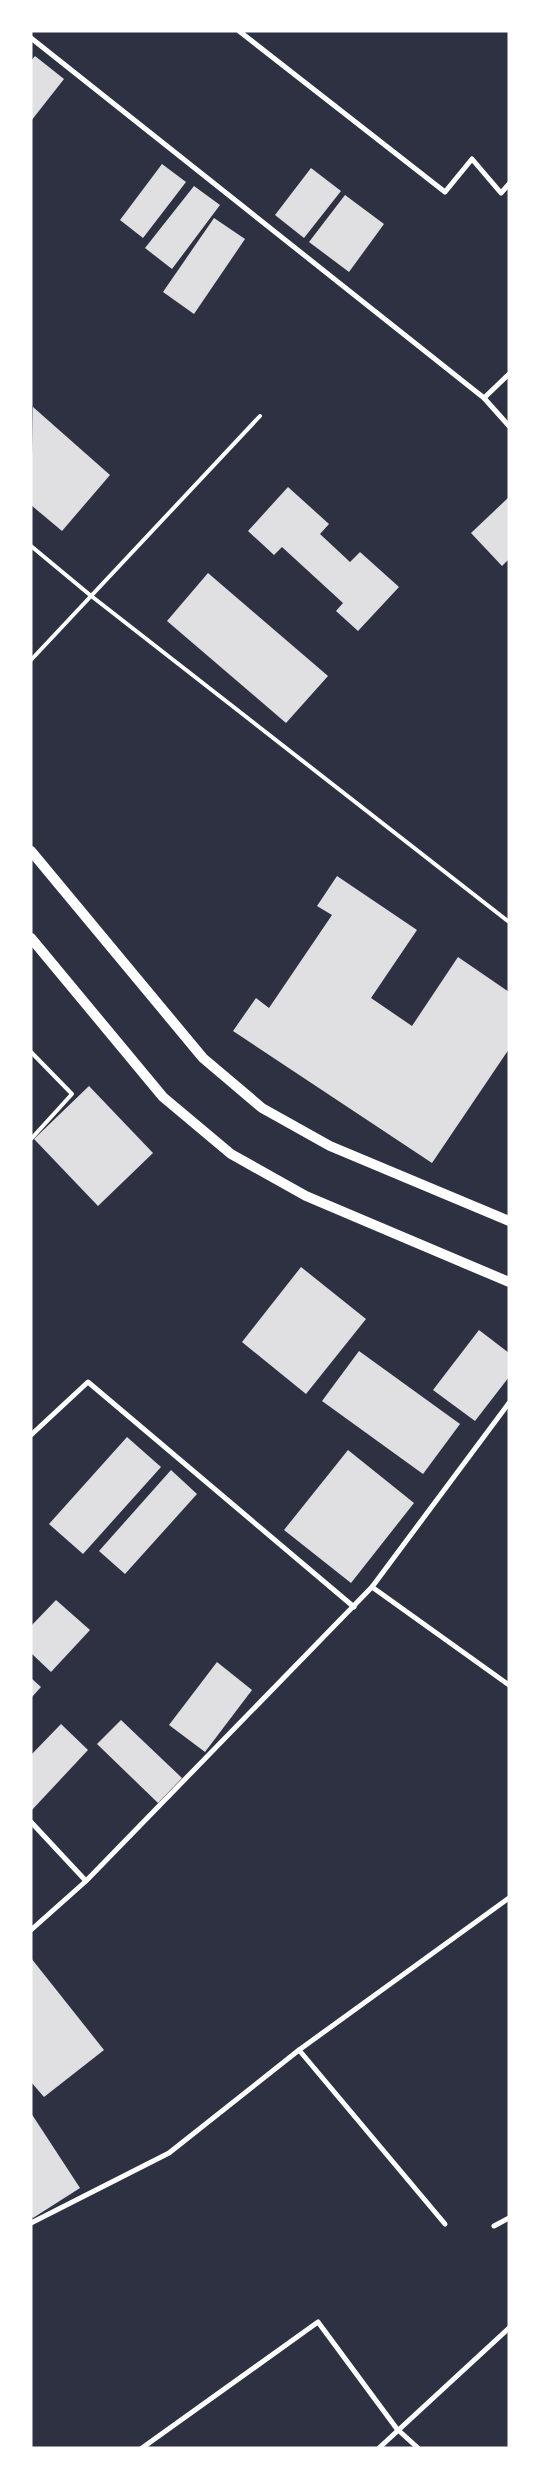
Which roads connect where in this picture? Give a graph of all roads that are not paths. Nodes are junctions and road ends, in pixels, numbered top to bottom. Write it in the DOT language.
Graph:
graph roads {
  1 [pos="239,31"];
  2 [pos="31,38"];
  3 [pos="509,184"];
  4 [pos="509,374"];
  5 [pos="484,398"];
  6 [pos="260,416"];
  7 [pos="509,426"];
  8 [pos="31,546"];
  9 [pos="90,595"];
  10 [pos="31,660"];
  11 [pos="31,851"];
  12 [pos="509,922"];
  13 [pos="31,938"];
  14 [pos="31,1052"];
  15 [pos="31,1139"];
  16 [pos="509,1220"];
  17 [pos="509,1282"];
  18 [pos="509,1403"];
  19 [pos="31,1434"];
  20 [pos="372,1587"];
  21 [pos="354,1607"];
  22 [pos="509,1685"];
  23 [pos="31,1822"];
  24 [pos="86,1880"];
  25 [pos="509,1898"];
  26 [pos="31,1930"];
  27 [pos="299,2050"];
  28 [pos="509,2218"];
  29 [pos="31,2223"];
  30 [pos="445,2224"];
  31 [pos="494,2226"];
  32 [pos="509,2328"];
  33 [pos="398,2429"];
  34 [pos="142,2448"];
  35 [pos="378,2448"];
  36 [pos="418,2448"];
  1 -- 3 [label="street"];
  2 -- 5 [label="street"];
  4 -- 5 [label="street"];
  5 -- 7 [label="street"];
  6 -- 9 [label="lane"];
  8 -- 9 [label="lane"];
  9 -- 10 [label="lane"];
  9 -- 12 [label="lane"];
  11 -- 16 [label="main road"];
  13 -- 17 [label="main road"];
  14 -- 15 [label="lane"];
  18 -- 20 [label="street"];
  19 -- 21 [label="street"];
  20 -- 21 [label="street"];
  20 -- 22 [label="street"];
  21 -- 24 [label="street"];
  23 -- 24 [label="street"];
  24 -- 26 [label="street"];
  25 -- 27 [label="street"];
  27 -- 29 [label="street"];
  27 -- 30 [label="street"];
  28 -- 31 [label="street"];
  32 -- 33 [label="street"];
  33 -- 34 [label="street"];
  33 -- 35 [label="street"];
  33 -- 36 [label="street"];
}
